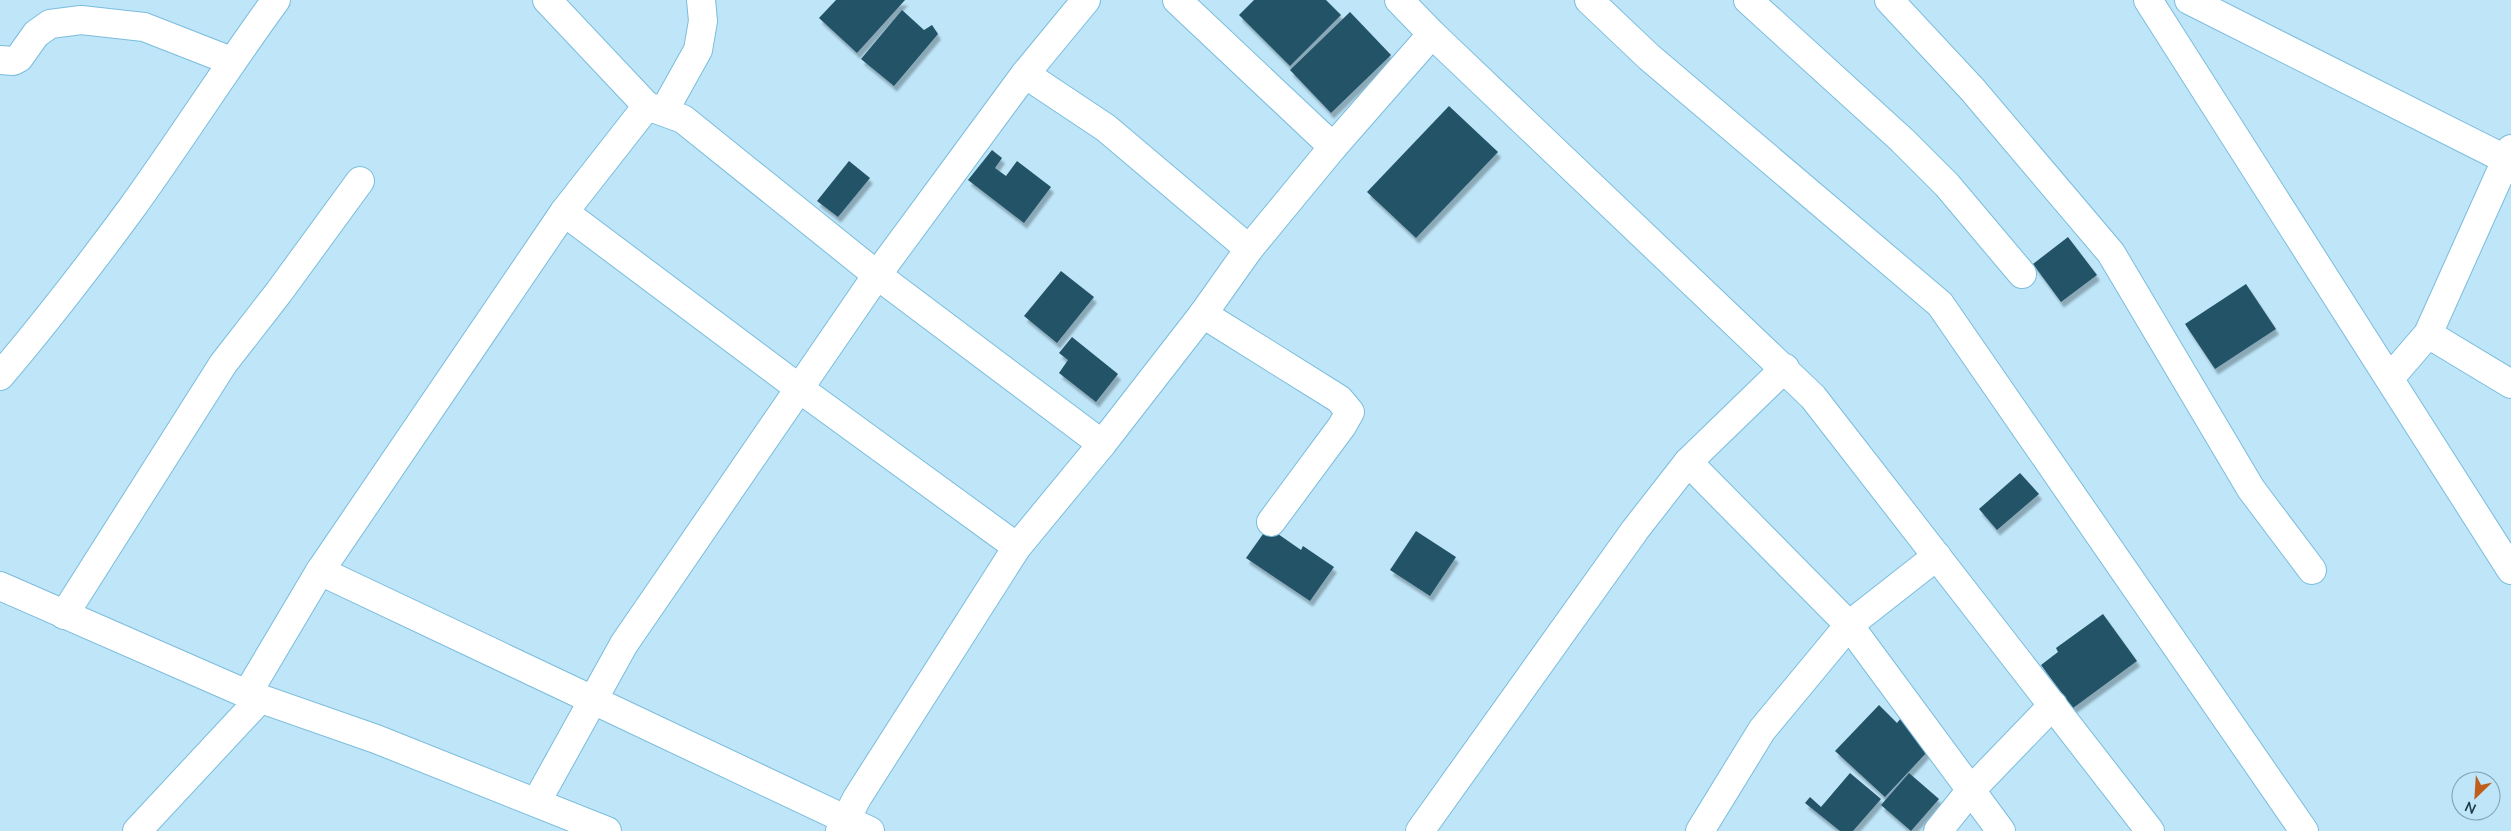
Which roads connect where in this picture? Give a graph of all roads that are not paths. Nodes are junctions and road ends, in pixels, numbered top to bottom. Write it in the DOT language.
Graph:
graph roads {
  1 [pos="276,0"];
  2 [pos="547,0"];
  3 [pos="701,0"];
  4 [pos="1086,0"];
  5 [pos="1177,0"];
  6 [pos="1399,0"];
  7 [pos="1589,0"];
  8 [pos="1748,0"];
  9 [pos="1889,0"];
  10 [pos="2148,0"];
  11 [pos="2189,0"];
  12 [pos="1432,34"];
  13 [pos="0,60"];
  14 [pos="231,61"];
  15 [pos="1025,74"];
  16 [pos="655,109"];
  17 [pos="1333,147"];
  18 [pos="2509,157"];
  19 [pos="360,181"];
  20 [pos="564,212"];
  21 [pos="1249,249"];
  22 [pos="2022,274"];
  23 [pos="877,275"];
  24 [pos="1203,314"];
  25 [pos="2428,334"];
  26 [pos="1785,368"];
  27 [pos="0,376"];
  28 [pos="2390,378"];
  29 [pos="2511,384"];
  30 [pos="800,390"];
  31 [pos="1102,444"];
  32 [pos="1688,462"];
  33 [pos="1271,522"];
  34 [pos="1017,547"];
  35 [pos="1937,556"];
  36 [pos="2312,570"];
  37 [pos="2511,570"];
  38 [pos="320,571"];
  39 [pos="0,586"];
  40 [pos="64,615"];
  41 [pos="1849,625"];
  42 [pos="253,696"];
  43 [pos="594,700"];
  44 [pos="2054,705"];
  45 [pos="1971,790"];
  46 [pos="537,802"];
  47 [pos="843,825"];
  48 [pos="137,831"];
  49 [pos="607,831"];
  50 [pos="870,831"];
  51 [pos="1420,831"];
  52 [pos="1700,831"];
  53 [pos="1938,831"];
  54 [pos="2001,831"];
  55 [pos="2150,831"];
  56 [pos="2304,831"];
  1 -- 14 [label="street"];
  2 -- 16 [label="street"];
  3 -- 16 [label="street"];
  4 -- 15 [label="street"];
  5 -- 17 [label="street"];
  6 -- 12 [label="street"];
  7 -- 56 [label="street"];
  8 -- 22 [label="street"];
  9 -- 36 [label="street"];
  10 -- 28 [label="street"];
  11 -- 18 [label="street"];
  12 -- 17 [label="street"];
  12 -- 26 [label="street"];
  13 -- 14 [label="street"];
  14 -- 27 [label="street"];
  15 -- 21 [label="street"];
  15 -- 23 [label="street"];
  16 -- 20 [label="street"];
  16 -- 23 [label="street"];
  17 -- 21 [label="street"];
  18 -- 25 [label="street"];
  19 -- 40 [label="street"];
  20 -- 30 [label="street"];
  20 -- 38 [label="street"];
  21 -- 24 [label="street"];
  23 -- 30 [label="street"];
  23 -- 31 [label="street"];
  24 -- 31 [label="street"];
  24 -- 33 [label="street"];
  25 -- 28 [label="street"];
  25 -- 29 [label="street"];
  26 -- 32 [label="street"];
  26 -- 35 [label="street"];
  28 -- 37 [label="street"];
  30 -- 34 [label="street"];
  30 -- 43 [label="street"];
  31 -- 34 [label="street"];
  32 -- 41 [label="street"];
  32 -- 51 [label="street"];
  34 -- 47 [label="street"];
  35 -- 41 [label="street"];
  35 -- 44 [label="street"];
  38 -- 42 [label="street"];
  38 -- 43 [label="street"];
  39 -- 40 [label="street"];
  40 -- 42 [label="street"];
  41 -- 45 [label="street"];
  41 -- 52 [label="street"];
  42 -- 46 [label="street"];
  42 -- 48 [label="street"];
  43 -- 46 [label="street"];
  43 -- 47 [label="street"];
  44 -- 45 [label="street"];
  44 -- 55 [label="street"];
  45 -- 53 [label="street"];
  45 -- 54 [label="street"];
  46 -- 49 [label="street"];
  47 -- 50 [label="street"];
}
